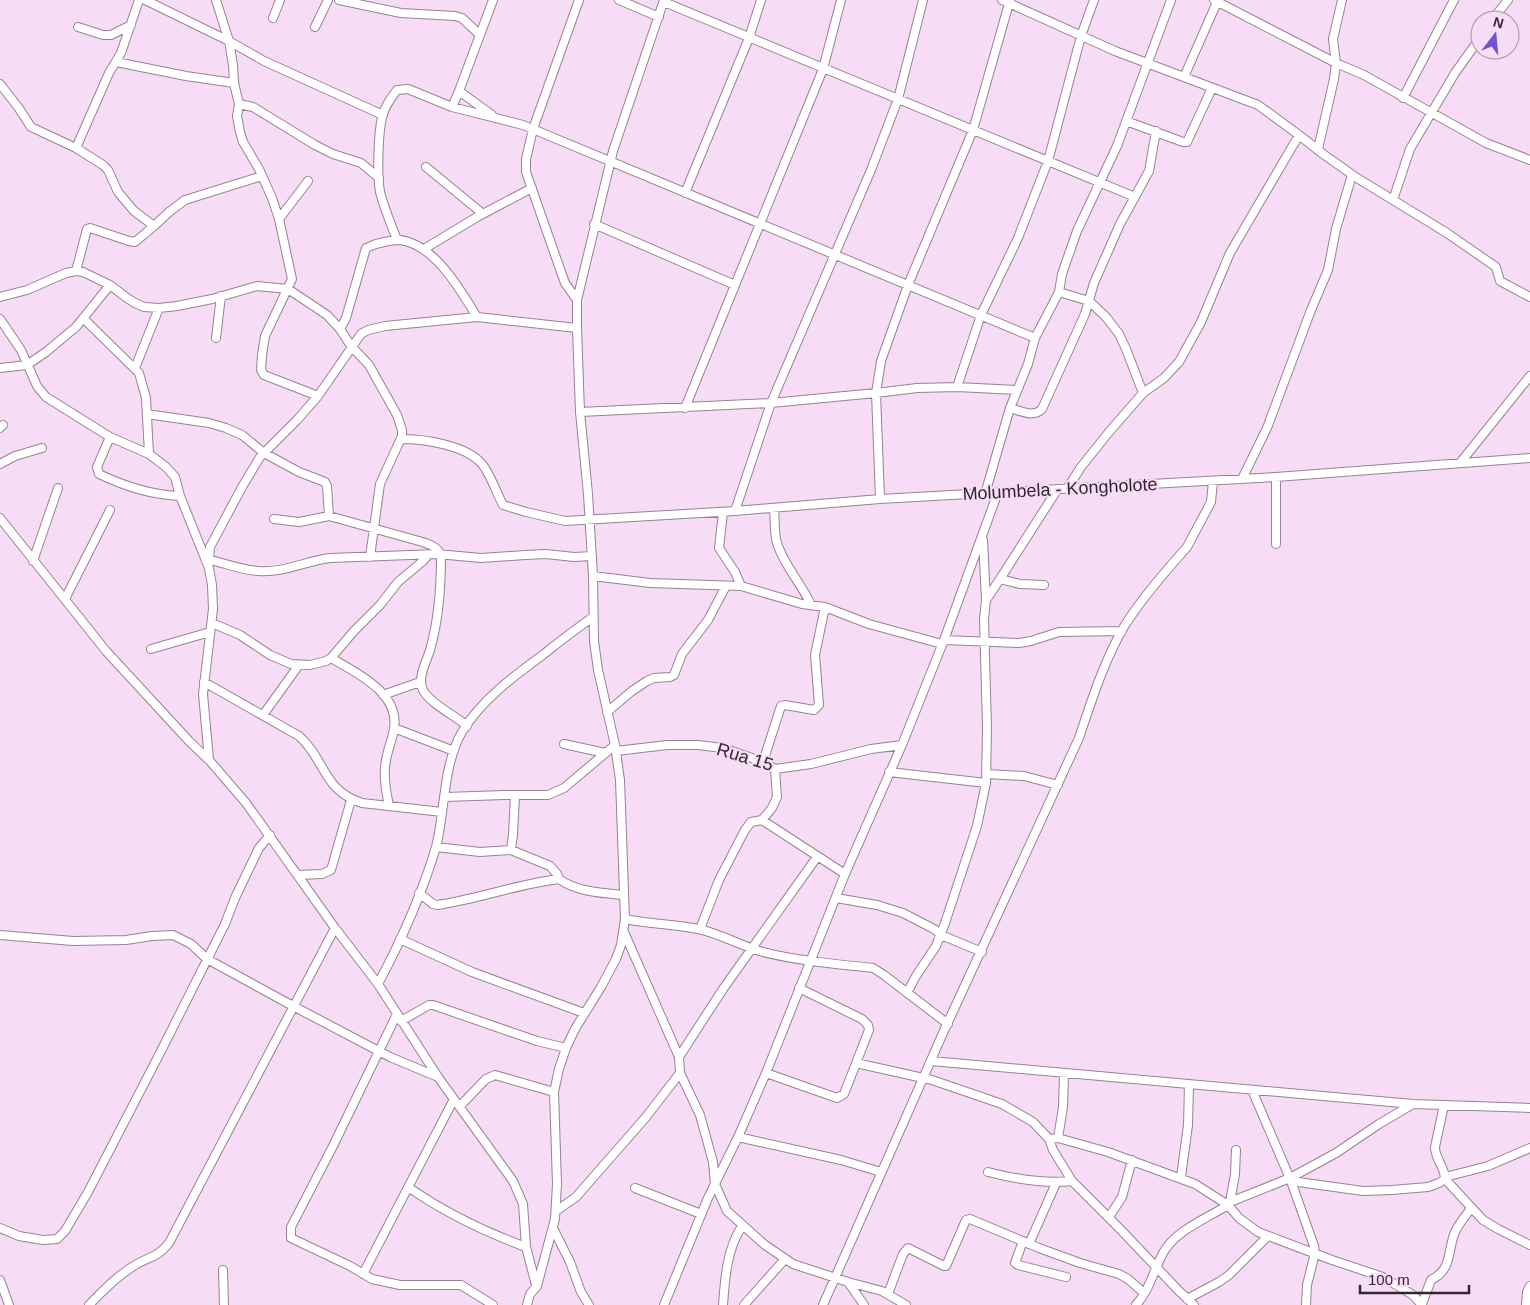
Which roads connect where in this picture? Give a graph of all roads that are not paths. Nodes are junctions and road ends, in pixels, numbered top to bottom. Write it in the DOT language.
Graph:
graph roads {
  1 [pos="139,0"];
  2 [pos="145,0"];
  3 [pos="216,0"];
  4 [pos="280,0"];
  5 [pos="328,0"];
  6 [pos="339,0"];
  7 [pos="493,0"];
  8 [pos="579,0"];
  9 [pos="619,0"];
  10 [pos="761,0"];
  11 [pos="841,0"];
  12 [pos="923,0"];
  13 [pos="1094,0"];
  14 [pos="1171,0"];
  15 [pos="1342,0"];
  16 [pos="1454,0"];
  17 [pos="1508,0"];
  18 [pos="664,1"];
  19 [pos="1007,1"];
  20 [pos="1217,1"];
  21 [pos="1500,10"];
  22 [pos="659,16"];
  23 [pos="273,18"];
  24 [pos="131,25"];
  25 [pos="315,26"];
  26 [pos="78,27"];
  27 [pos="480,35"];
  28 [pos="1081,36"];
  29 [pos="750,38"];
  30 [pos="229,41"];
  31 [pos="1470,51"];
  32 [pos="116,62"];
  33 [pos="1148,63"];
  34 [pos="1336,63"];
  35 [pos="823,69"];
  36 [pos="1184,77"];
  37 [pos="234,82"];
  38 [pos="0,84"];
  39 [pos="1212,88"];
  40 [pos="459,90"];
  41 [pos="1403,98"];
  42 [pos="898,99"];
  43 [pos="239,104"];
  44 [pos="452,107"];
  45 [pos="1431,113"];
  46 [pos="383,115"];
  47 [pos="496,118"];
  48 [pos="1126,121"];
  49 [pos="533,129"];
  50 [pos="973,130"];
  51 [pos="1156,131"];
  52 [pos="1299,134"];
  53 [pos="76,148"];
  54 [pos="1318,149"];
  55 [pos="1530,160"];
  56 [pos="610,161"];
  57 [pos="1048,161"];
  58 [pos="426,167"];
  59 [pos="1352,175"];
  60 [pos="262,176"];
  61 [pos="380,178"];
  62 [pos="308,181"];
  63 [pos="1099,182"];
  64 [pos="532,188"];
  65 [pos="685,193"];
  66 [pos="1135,197"];
  67 [pos="1393,200"];
  68 [pos="484,214"];
  69 [pos="279,219"];
  70 [pos="594,224"];
  71 [pos="760,224"];
  72 [pos="154,226"];
  73 [pos="397,240"];
  74 [pos="424,249"];
  75 [pos="835,255"];
  76 [pos="76,271"];
  77 [pos="110,285"];
  78 [pos="735,285"];
  79 [pos="908,285"];
  80 [pos="288,289"];
  81 [pos="1059,292"];
  82 [pos="222,296"];
  83 [pos="0,297"];
  84 [pos="1530,297"];
  85 [pos="577,300"];
  86 [pos="1090,301"];
  87 [pos="159,308"];
  88 [pos="981,315"];
  89 [pos="476,316"];
  90 [pos="0,319"];
  91 [pos="84,319"];
  92 [pos="577,328"];
  93 [pos="340,329"];
  94 [pos="216,338"];
  95 [pos="1035,338"];
  96 [pos="352,346"];
  97 [pos="27,365"];
  98 [pos="0,368"];
  99 [pos="135,368"];
  100 [pos="1530,376"];
  101 [pos="957,388"];
  102 [pos="1017,390"];
  103 [pos="1143,393"];
  104 [pos="876,394"];
  105 [pos="318,396"];
  106 [pos="771,402"];
  107 [pos="685,408"];
  108 [pos="1010,408"];
  109 [pos="580,412"];
  110 [pos="147,414"];
  111 [pos="110,437"];
  112 [pos="401,439"];
  113 [pos="42,448"];
  114 [pos="264,453"];
  115 [pos="148,454"];
  116 [pos="1530,458"];
  117 [pos="1460,463"];
  118 [pos="0,464"];
  119 [pos="1276,477"];
  120 [pos="1242,479"];
  121 [pos="1213,481"];
  122 [pos="58,488"];
  123 [pos="1067,489"];
  124 [pos="1057,490"];
  125 [pos="998,492"];
  126 [pos="985,494"];
  127 [pos="180,496"];
  128 [pos="880,499"];
  129 [pos="774,508"];
  130 [pos="110,510"];
  131 [pos="723,512"];
  132 [pos="734,512"];
  133 [pos="329,516"];
  134 [pos="0,518"];
  135 [pos="274,519"];
  136 [pos="590,520"];
  137 [pos="373,527"];
  138 [pos="983,536"];
  139 [pos="1276,544"];
  140 [pos="428,555"];
  141 [pos="441,556"];
  142 [pos="592,556"];
  143 [pos="370,557"];
  144 [pos="207,559"];
  145 [pos="33,561"];
  146 [pos="593,576"];
  147 [pos="1000,580"];
  148 [pos="1044,585"];
  149 [pos="726,586"];
  150 [pos="741,586"];
  151 [pos="65,599"];
  152 [pos="986,600"];
  153 [pos="812,605"];
  154 [pos="826,608"];
  155 [pos="593,617"];
  156 [pos="212,623"];
  157 [pos="1122,631"];
  158 [pos="210,632"];
  159 [pos="985,641"];
  160 [pos="943,642"];
  161 [pos="151,649"];
  162 [pos="331,658"];
  163 [pos="299,665"];
  164 [pos="204,682"];
  165 [pos="420,682"];
  166 [pos="383,695"];
  167 [pos="607,712"];
  168 [pos="263,715"];
  169 [pos="467,726"];
  170 [pos="394,728"];
  171 [pos="564,744"];
  172 [pos="902,745"];
  173 [pos="616,748"];
  174 [pos="454,751"];
  175 [pos="605,753"];
  176 [pos="209,760"];
  177 [pos="763,762"];
  178 [pos="775,769"];
  179 [pos="889,772"];
  180 [pos="986,774"];
  181 [pos="986,783"];
  182 [pos="1058,784"];
  183 [pos="516,795"];
  184 [pos="445,797"];
  185 [pos="351,800"];
  186 [pos="389,806"];
  187 [pos="442,812"];
  188 [pos="762,820"];
  189 [pos="270,835"];
  190 [pos="436,847"];
  191 [pos="511,850"];
  192 [pos="817,857"];
  193 [pos="845,874"];
  194 [pos="298,875"];
  195 [pos="559,879"];
  196 [pos="420,893"];
  197 [pos="624,895"];
  198 [pos="836,898"];
  199 [pos="625,919"];
  200 [pos="335,928"];
  201 [pos="700,929"];
  202 [pos="623,931"];
  203 [pos="1,935"];
  204 [pos="941,935"];
  205 [pos="400,939"];
  206 [pos="753,949"];
  207 [pos="982,952"];
  208 [pos="207,959"];
  209 [pos="809,961"];
  210 [pos="378,984"];
  211 [pos="799,988"];
  212 [pos="907,993"];
  213 [pos="293,1006"];
  214 [pos="584,1013"];
  215 [pos="399,1017"];
  216 [pos="948,1024"];
  217 [pos="566,1048"];
  218 [pos="380,1051"];
  219 [pos="679,1057"];
  220 [pos="931,1061"];
  221 [pos="856,1064"];
  222 [pos="680,1072"];
  223 [pos="766,1073"];
  224 [pos="1064,1074"];
  225 [pos="438,1077"];
  226 [pos="924,1079"];
  227 [pos="1188,1085"];
  228 [pos="1252,1090"];
  229 [pos="554,1092"];
  230 [pos="454,1099"];
  231 [pos="1413,1104"];
  232 [pos="1444,1105"];
  233 [pos="460,1106"];
  234 [pos="1530,1108"];
  235 [pos="738,1137"];
  236 [pos="1058,1138"];
  237 [pos="1049,1139"];
  238 [pos="1530,1148"];
  239 [pos="1236,1150"];
  240 [pos="1132,1160"];
  241 [pos="881,1172"];
  242 [pos="988,1172"];
  243 [pos="1181,1178"];
  244 [pos="1291,1179"];
  245 [pos="1446,1179"];
  246 [pos="1072,1181"];
  247 [pos="1056,1183"];
  248 [pos="715,1184"];
  249 [pos="408,1187"];
  250 [pos="635,1188"];
  251 [pos="1229,1203"];
  252 [pos="1471,1208"];
  253 [pos="556,1211"];
  254 [pos="701,1214"];
  255 [pos="1109,1218"];
  256 [pos="742,1226"];
  257 [pos="0,1228"];
  258 [pos="553,1228"];
  259 [pos="1268,1236"];
  260 [pos="1026,1242"];
  261 [pos="1530,1245"];
  262 [pos="526,1247"];
  263 [pos="1315,1254"];
  264 [pos="785,1259"];
  265 [pos="1157,1268"];
  266 [pos="223,1270"];
  267 [pos="363,1274"];
  268 [pos="1066,1277"];
  269 [pos="835,1278"];
  270 [pos="0,1280"];
  271 [pos="848,1282"];
  272 [pos="537,1286"];
  273 [pos="1530,1286"];
  274 [pos="1144,1293"];
  275 [pos="888,1294"];
  276 [pos="1187,1299"];
  277 [pos="1138,1304"];
  278 [pos="9,1305"];
  279 [pos="88,1305"];
  280 [pos="224,1305"];
  281 [pos="493,1305"];
  282 [pos="527,1305"];
  283 [pos="589,1305"];
  284 [pos="664,1305"];
  285 [pos="723,1305"];
  286 [pos="744,1305"];
  287 [pos="823,1305"];
  288 [pos="864,1305"];
  289 [pos="906,1305"];
  290 [pos="1194,1305"];
  291 [pos="1306,1305"];
  292 [pos="1422,1305"];
  293 [pos="1526,1305"];
  1 -- 24 [label="street"];
  2 -- 30 [label="street"];
  3 -- 30 [label="street"];
  4 -- 23 [label="street"];
  5 -- 25 [label="street"];
  6 -- 27 [label="street"];
  7 -- 27 [label="street"];
  8 -- 49 [label="street"];
  9 -- 22 [label="street"];
  10 -- 29 [label="street"];
  11 -- 35 [label="street"];
  12 -- 42 [label="street"];
  13 -- 28 [label="street"];
  14 -- 33 [label="street"];
  15 -- 34 [label="street"];
  16 -- 41 [label="street"];
  17 -- 21 [label="street"];
  18 -- 22 [label="street"];
  18 -- 29 [label="street"];
  19 -- 28 [label="street"];
  19 -- 50 [label="street"];
  20 -- 34 [label="street"];
  20 -- 36 [label="street"];
  22 -- 56 [label="street"];
  24 -- 26 [label="street"];
  24 -- 32 [label="street"];
  27 -- 40 [label="street"];
  28 -- 33 [label="street"];
  28 -- 57 [label="street"];
  29 -- 35 [label="street"];
  29 -- 65 [label="street"];
  30 -- 37 [label="street"];
  30 -- 46 [label="street"];
  31 -- 45 [label="street"];
  32 -- 37 [label="street"];
  32 -- 53 [label="street"];
  33 -- 36 [label="street"];
  33 -- 48 [label="street"];
  34 -- 41 [label="street"];
  34 -- 54 [label="street"];
  35 -- 42 [label="street"];
  35 -- 71 [label="street"];
  36 -- 39 [label="street"];
  37 -- 43 [label="street"];
  38 -- 53 [label="street"];
  39 -- 51 [label="street"];
  39 -- 52 [label="street"];
  40 -- 44 [label="street"];
  40 -- 47 [label="street"];
  41 -- 45 [label="street"];
  42 -- 50 [label="street"];
  42 -- 75 [label="street"];
  43 -- 60 [label="street"];
  43 -- 61 [label="street"];
  44 -- 46 [label="street"];
  44 -- 47 [label="street"];
  45 -- 55 [label="street"];
  45 -- 67 [label="street"];
  46 -- 61 [label="street"];
  47 -- 49 [label="street"];
  48 -- 51 [label="street"];
  48 -- 63 [label="street"];
  49 -- 56 [label="street"];
  49 -- 64 [label="street"];
  50 -- 57 [label="street"];
  50 -- 79 [label="street"];
  51 -- 66 [label="street"];
  52 -- 54 [label="street"];
  52 -- 103 [label="street"];
  53 -- 72 [label="street"];
  54 -- 59 [label="street"];
  56 -- 65 [label="street"];
  56 -- 70 [label="street"];
  57 -- 63 [label="street"];
  57 -- 88 [label="street"];
  58 -- 68 [label="street"];
  59 -- 67 [label="street"];
  59 -- 120 [label="street"];
  60 -- 69 [label="street"];
  60 -- 72 [label="street"];
  61 -- 73 [label="street"];
  62 -- 69 [label="street"];
  63 -- 66 [label="street"];
  63 -- 81 [label="street"];
  64 -- 68 [label="street"];
  64 -- 85 [label="street"];
  65 -- 71 [label="street"];
  66 -- 86 [label="street"];
  67 -- 84 [label="street"];
  68 -- 74 [label="street"];
  69 -- 80 [label="street"];
  70 -- 78 [label="street"];
  70 -- 85 [label="street"];
  71 -- 75 [label="street"];
  71 -- 78 [label="street"];
  72 -- 76 [label="street"];
  73 -- 74 [label="street"];
  73 -- 93 [label="street"];
  74 -- 89 [label="street"];
  75 -- 79 [label="street"];
  75 -- 106 [label="street"];
  76 -- 77 [label="street"];
  76 -- 83 [label="street"];
  77 -- 87 [label="street"];
  77 -- 91 [label="street"];
  78 -- 107 [label="street"];
  79 -- 88 [label="street"];
  79 -- 104 [label="street"];
  80 -- 82 [label="street"];
  80 -- 93 [label="street"];
  80 -- 105 [label="street"];
  81 -- 86 [label="street"];
  81 -- 95 [label="street"];
  82 -- 87 [label="street"];
  82 -- 94 [label="street"];
  85 -- 92 [label="street"];
  86 -- 103 [label="street"];
  86 -- 108 [label="street"];
  87 -- 99 [label="street"];
  88 -- 95 [label="street"];
  88 -- 101 [label="street"];
  89 -- 92 [label="street"];
  89 -- 96 [label="street"];
  90 -- 97 [label="street"];
  91 -- 97 [label="street"];
  91 -- 99 [label="street"];
  92 -- 109 [label="street"];
  93 -- 96 [label="street"];
  95 -- 102 [label="street"];
  96 -- 105 [label="street"];
  96 -- 112 [label="street"];
  97 -- 98 [label="street"];
  97 -- 111 [label="street"];
  99 -- 110 [label="street"];
  100 -- 117 [label="street"];
  101 -- 102 [label="street"];
  101 -- 104 [label="street"];
  102 -- 108 [label="street"];
  103 -- 123 [label="street"];
  104 -- 106 [label="street"];
  104 -- 128 [label="street"];
  105 -- 114 [label="street"];
  106 -- 107 [label="street"];
  106 -- 132 [label="street"];
  107 -- 109 [label="street"];
  108 -- 126 [label="street"];
  109 -- 136 [label="street"];
  110 -- 114 [label="street"];
  110 -- 115 [label="street"];
  111 -- 115 [label="street"];
  111 -- 127 [label="street"];
  112 -- 136 [label="street, Molumbela - Kongholote"];
  112 -- 137 [label="street"];
  113 -- 118 [label="street"];
  114 -- 133 [label="street"];
  114 -- 144 [label="street"];
  115 -- 127 [label="street"];
  116 -- 117 [label="street, Molumbela - Kongholote"];
  117 -- 119 [label="street, Molumbela - Kongholote"];
  119 -- 120 [label="street, Molumbela - Kongholote"];
  119 -- 139 [label="street"];
  120 -- 121 [label="street, Molumbela - Kongholote"];
  121 -- 123 [label="street, Molumbela - Kongholote"];
  121 -- 157 [label="street"];
  122 -- 145 [label="street"];
  123 -- 124 [label="street, Molumbela - Kongholote"];
  124 -- 125 [label="street, Molumbela - Kongholote"];
  124 -- 147 [label="street"];
  125 -- 126 [label="street, Molumbela - Kongholote"];
  125 -- 138 [label="street"];
  126 -- 128 [label="street, Molumbela - Kongholote"];
  127 -- 144 [label="street"];
  128 -- 129 [label="street, Molumbela - Kongholote"];
  129 -- 132 [label="street, Molumbela - Kongholote"];
  129 -- 153 [label="street"];
  130 -- 151 [label="street"];
  131 -- 132 [label="street, Molumbela - Kongholote"];
  131 -- 136 [label="street, Molumbela - Kongholote"];
  131 -- 150 [label="street"];
  133 -- 135 [label="street"];
  133 -- 137 [label="street"];
  134 -- 145 [label="street"];
  136 -- 142 [label="street"];
  137 -- 141 [label="street"];
  137 -- 143 [label="street"];
  138 -- 152 [label="street"];
  138 -- 160 [label="street"];
  140 -- 141 [label="street"];
  140 -- 143 [label="street"];
  140 -- 162 [label="street"];
  141 -- 142 [label="street"];
  141 -- 165 [label="street"];
  142 -- 146 [label="street"];
  143 -- 144 [label="street"];
  144 -- 156 [label="street"];
  145 -- 151 [label="street"];
  146 -- 149 [label="street"];
  146 -- 155 [label="street"];
  147 -- 148 [label="street"];
  147 -- 152 [label="street"];
  149 -- 150 [label="street"];
  149 -- 167 [label="street"];
  150 -- 153 [label="street"];
  151 -- 176 [label="street"];
  152 -- 159 [label="street"];
  153 -- 154 [label="street"];
  154 -- 160 [label="street"];
  154 -- 177 [label="street"];
  155 -- 167 [label="street"];
  155 -- 169 [label="street"];
  156 -- 158 [label="street"];
  156 -- 163 [label="street"];
  157 -- 159 [label="street"];
  157 -- 182 [label="street"];
  158 -- 161 [label="street"];
  158 -- 164 [label="street"];
  159 -- 160 [label="street"];
  159 -- 180 [label="street"];
  160 -- 172 [label="street"];
  162 -- 163 [label="street"];
  162 -- 166 [label="street"];
  163 -- 168 [label="street"];
  164 -- 168 [label="street"];
  164 -- 176 [label="street"];
  165 -- 166 [label="street"];
  165 -- 169 [label="street"];
  166 -- 170 [label="street"];
  167 -- 173 [label="street"];
  168 -- 185 [label="street"];
  169 -- 174 [label="street"];
  170 -- 174 [label="street"];
  170 -- 186 [label="street"];
  171 -- 175 [label="street"];
  172 -- 178 [label="street, Rua 15"];
  172 -- 179 [label="street"];
  173 -- 175 [label="street"];
  173 -- 177 [label="street, Rua 15"];
  173 -- 197 [label="street"];
  174 -- 184 [label="street"];
  175 -- 183 [label="street"];
  176 -- 189 [label="street"];
  177 -- 178 [label="street, Rua 15"];
  178 -- 188 [label="street"];
  179 -- 181 [label="street"];
  179 -- 193 [label="street"];
  180 -- 181 [label="street"];
  180 -- 182 [label="street"];
  181 -- 204 [label="street"];
  182 -- 207 [label="street"];
  183 -- 184 [label="street"];
  183 -- 191 [label="street"];
  184 -- 187 [label="street"];
  185 -- 186 [label="street"];
  185 -- 194 [label="street"];
  186 -- 187 [label="street"];
  187 -- 190 [label="street"];
  188 -- 192 [label="street"];
  188 -- 201 [label="street"];
  189 -- 194 [label="street"];
  189 -- 208 [label="street"];
  190 -- 191 [label="street"];
  190 -- 196 [label="street"];
  191 -- 195 [label="street"];
  192 -- 193 [label="street"];
  192 -- 206 [label="street"];
  193 -- 198 [label="street"];
  194 -- 200 [label="street"];
  195 -- 196 [label="street"];
  195 -- 197 [label="street"];
  196 -- 205 [label="street"];
  197 -- 199 [label="street"];
  198 -- 204 [label="street"];
  198 -- 209 [label="street"];
  199 -- 201 [label="street"];
  199 -- 202 [label="street"];
  200 -- 210 [label="street"];
  200 -- 213 [label="street"];
  201 -- 206 [label="street"];
  202 -- 214 [label="street"];
  202 -- 219 [label="street"];
  203 -- 208 [label="street"];
  204 -- 207 [label="street"];
  204 -- 212 [label="street"];
  205 -- 210 [label="street"];
  205 -- 214 [label="street"];
  206 -- 209 [label="street"];
  206 -- 219 [label="street"];
  207 -- 216 [label="street"];
  208 -- 213 [label="street"];
  208 -- 257 [label="street"];
  209 -- 211 [label="street"];
  209 -- 212 [label="street"];
  210 -- 215 [label="street"];
  211 -- 221 [label="street"];
  211 -- 223 [label="street"];
  212 -- 216 [label="street"];
  213 -- 218 [label="street"];
  213 -- 279 [label="street"];
  214 -- 217 [label="street"];
  215 -- 217 [label="street"];
  215 -- 218 [label="street"];
  215 -- 225 [label="street"];
  216 -- 220 [label="street"];
  217 -- 229 [label="street"];
  218 -- 225 [label="street"];
  218 -- 267 [label="street"];
  219 -- 222 [label="street"];
  220 -- 224 [label="street"];
  220 -- 226 [label="street"];
  221 -- 223 [label="street"];
  221 -- 226 [label="street"];
  222 -- 248 [label="street"];
  222 -- 253 [label="street"];
  223 -- 235 [label="street"];
  224 -- 227 [label="street"];
  224 -- 236 [label="street"];
  225 -- 230 [label="street"];
  226 -- 237 [label="street"];
  226 -- 241 [label="street"];
  227 -- 228 [label="street"];
  227 -- 243 [label="street"];
  228 -- 231 [label="street"];
  228 -- 244 [label="street"];
  229 -- 233 [label="street"];
  229 -- 253 [label="street"];
  230 -- 233 [label="street"];
  230 -- 249 [label="street"];
  231 -- 232 [label="street"];
  231 -- 244 [label="street"];
  232 -- 234 [label="street"];
  232 -- 245 [label="street"];
  233 -- 262 [label="street"];
  235 -- 241 [label="street"];
  235 -- 248 [label="street"];
  236 -- 237 [label="street"];
  236 -- 240 [label="street"];
  237 -- 246 [label="street"];
  238 -- 245 [label="street"];
  239 -- 251 [label="street"];
  240 -- 243 [label="street"];
  240 -- 255 [label="street"];
  241 -- 269 [label="street"];
  242 -- 247 [label="street"];
  243 -- 251 [label="street"];
  244 -- 245 [label="street"];
  244 -- 251 [label="street"];
  244 -- 263 [label="street"];
  245 -- 252 [label="street"];
  246 -- 247 [label="street"];
  246 -- 255 [label="street"];
  247 -- 260 [label="street"];
  248 -- 254 [label="street"];
  248 -- 256 [label="street"];
  249 -- 262 [label="street"];
  249 -- 267 [label="street"];
  250 -- 254 [label="street"];
  251 -- 259 [label="street"];
  251 -- 265 [label="street"];
  252 -- 261 [label="street"];
  252 -- 292 [label="street"];
  253 -- 258 [label="street"];
  254 -- 284 [label="street"];
  255 -- 265 [label="street"];
  256 -- 264 [label="street"];
  256 -- 285 [label="street"];
  258 -- 272 [label="street"];
  258 -- 283 [label="street"];
  259 -- 263 [label="street"];
  259 -- 276 [label="street"];
  260 -- 268 [label="street"];
  260 -- 274 [label="street"];
  260 -- 275 [label="street"];
  262 -- 272 [label="street"];
  263 -- 291 [label="street"];
  263 -- 292 [label="street"];
  264 -- 269 [label="street"];
  264 -- 286 [label="street"];
  265 -- 274 [label="street"];
  265 -- 276 [label="street"];
  266 -- 280 [label="street"];
  267 -- 281 [label="street"];
  269 -- 271 [label="street"];
  269 -- 287 [label="street"];
  270 -- 278 [label="street"];
  271 -- 275 [label="street"];
  271 -- 288 [label="street"];
  272 -- 282 [label="street"];
  273 -- 293 [label="street"];
  274 -- 277 [label="street"];
  275 -- 289 [label="street"];
  276 -- 290 [label="street"];
}
